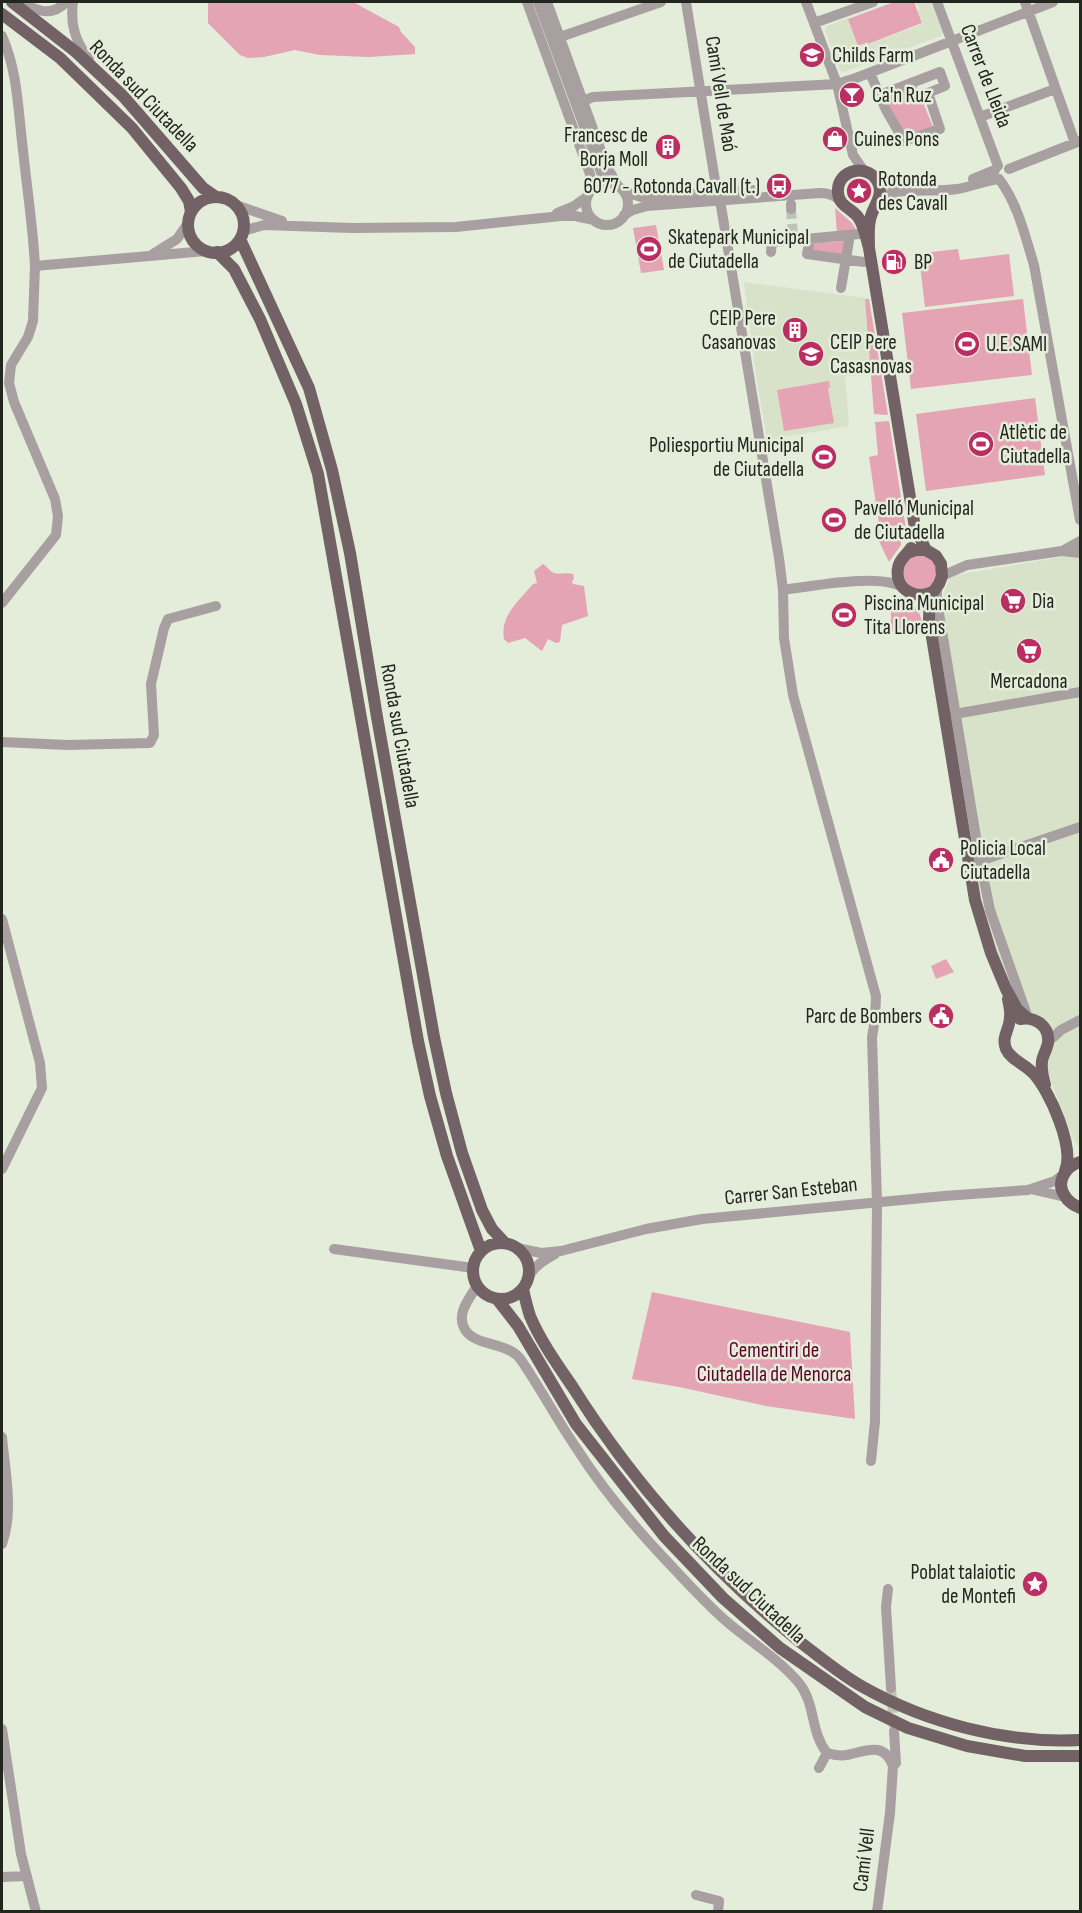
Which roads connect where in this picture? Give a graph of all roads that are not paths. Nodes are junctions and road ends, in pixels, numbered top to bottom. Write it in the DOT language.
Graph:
graph roads {
  1 [pos="12,2"];
  2 [pos="19,2"];
  3 [pos="66,2"];
  4 [pos="73,2"];
  5 [pos="520,2"];
  6 [pos="527,2"];
  7 [pos="538,2"];
  8 [pos="547,2"];
  9 [pos="660,2"];
  10 [pos="686,2"];
  11 [pos="806,2"];
  12 [pos="873,2"];
  13 [pos="937,2"];
  14 [pos="1053,2"];
  15 [pos="1027,6"];
  16 [pos="2,14"];
  17 [pos="814,23"];
  18 [pos="2,36"];
  19 [pos="560,37"];
  20 [pos="951,41"];
  21 [pos="870,73"];
  22 [pos="104,78"];
  23 [pos="837,84"];
  24 [pos="1055,88"];
  25 [pos="701,92"];
  26 [pos="879,95"];
  27 [pos="583,101"];
  28 [pos="980,117"];
  29 [pos="1078,142"];
  30 [pos="573,153"];
  31 [pos="864,171"];
  32 [pos="1001,173"];
  33 [pos="843,178"];
  34 [pos="877,181"];
  35 [pos="605,183"];
  36 [pos="620,188"];
  37 [pos="590,193"];
  38 [pos="719,196"];
  39 [pos="216,197"];
  40 [pos="877,202"];
  41 [pos="236,205"];
  42 [pos="846,206"];
  43 [pos="624,215"];
  44 [pos="190,217"];
  45 [pos="541,217"];
  46 [pos="594,220"];
  47 [pos="294,225"];
  48 [pos="242,235"];
  49 [pos="810,239"];
  50 [pos="869,248"];
  51 [pos="212,252"];
  52 [pos="771,252"];
  53 [pos="151,256"];
  54 [pos="846,259"];
  55 [pos="864,262"];
  56 [pos="34,266"];
  57 [pos="841,288"];
  58 [pos="1080,520"];
  59 [pos="915,529"];
  60 [pos="1080,541"];
  61 [pos="926,550"];
  62 [pos="1062,551"];
  63 [pos="1080,551"];
  64 [pos="908,553"];
  65 [pos="939,560"];
  66 [pos="967,565"];
  67 [pos="898,567"];
  68 [pos="871,580"];
  69 [pos="938,585"];
  70 [pos="902,587"];
  71 [pos="783,590"];
  72 [pos="917,595"];
  73 [pos="2,603"];
  74 [pos="216,606"];
  75 [pos="929,620"];
  76 [pos="1080,692"];
  77 [pos="955,714"];
  78 [pos="2,742"];
  79 [pos="1080,827"];
  80 [pos="980,861"];
  81 [pos="2,919"];
  82 [pos="1006,989"];
  83 [pos="1027,1018"];
  84 [pos="1078,1021"];
  85 [pos="1041,1024"];
  86 [pos="1009,1027"];
  87 [pos="1046,1047"];
  88 [pos="1018,1060"];
  89 [pos="1048,1096"];
  90 [pos="1062,1130"];
  91 [pos="1080,1155"];
  92 [pos="1080,1162"];
  93 [pos="2,1169"];
  94 [pos="1064,1172"];
  95 [pos="1028,1190"];
  96 [pos="877,1203"];
  97 [pos="1075,1204"];
  98 [pos="505,1243"];
  99 [pos="518,1248"];
  100 [pos="334,1249"];
  101 [pos="481,1251"];
  102 [pos="561,1251"];
  103 [pos="473,1268"];
  104 [pos="525,1284"];
  105 [pos="477,1286"];
  106 [pos="497,1299"];
  107 [pos="2,1437"];
  108 [pos="871,1461"];
  109 [pos="4,1516"];
  110 [pos="2,1544"];
  111 [pos="888,1589"];
  112 [pos="891,1688"];
  113 [pos="2,1729"];
  114 [pos="894,1731"];
  115 [pos="1080,1740"];
  116 [pos="827,1753"];
  117 [pos="1080,1756"];
  118 [pos="893,1766"];
  119 [pos="819,1768"];
  120 [pos="27,1876"];
  121 [pos="2,1877"];
  122 [pos="696,1895"];
  123 [pos="36,1911"];
  124 [pos="718,1911"];
  125 [pos="877,1911"];
  1 -- 22 [label="main road, Ronda sud Ciutadella"];
  2 -- 3 [label="street"];
  4 -- 22 [label="street"];
  5 -- 30 [label="street"];
  6 -- 37 [label="street"];
  7 -- 35 [label="street"];
  8 -- 19 [label="street"];
  9 -- 19 [label="street"];
  10 -- 25 [label="street, Camí Vell de Maó"];
  11 -- 17 [label="street"];
  12 -- 17 [label="street"];
  13 -- 20 [label="street, Carrer de Lleida"];
  14 -- 15 [label="street"];
  15 -- 20 [label="street"];
  15 -- 24 [label="street"];
  16 -- 44 [label="main road, Ronda sud Ciutadella"];
  17 -- 23 [label="street"];
  18 -- 56 [label="street"];
  19 -- 27 [label="street"];
  20 -- 21 [label="street"];
  20 -- 28 [label="street, Carrer de Lleida"];
  21 -- 23 [label="street"];
  21 -- 26 [label="street"];
  22 -- 39 [label="main road, Ronda sud Ciutadella"];
  23 -- 25 [label="street"];
  23 -- 31 [label="street"];
  24 -- 28 [label="street"];
  24 -- 29 [label="street"];
  25 -- 27 [label="street"];
  25 -- 38 [label="street, Camí Vell de Maó"];
  26 -- 26 [label="street"];
  27 -- 36 [label="street"];
  28 -- 32 [label="street, Carrer de Lleida"];
  29 -- 32 [label="street"];
  31 -- 33 [label="main road"];
  31 -- 34 [label="main road"];
  32 -- 34 [label="street"];
  32 -- 40 [label="street"];
  32 -- 58 [label="street"];
  33 -- 38 [label="street"];
  33 -- 42 [label="main road"];
  34 -- 40 [label="main road"];
  35 -- 36 [label="street"];
  35 -- 37 [label="street"];
  36 -- 38 [label="street"];
  36 -- 43 [label="street"];
  37 -- 45 [label="street"];
  37 -- 46 [label="street"];
  38 -- 42 [label="street"];
  38 -- 43 [label="street"];
  38 -- 71 [label="street, Camí Vell de Maó"];
  39 -- 41 [label="main road"];
  39 -- 44 [label="main road"];
  40 -- 42 [label="main road"];
  40 -- 50 [label="main road"];
  41 -- 47 [label="street"];
  41 -- 48 [label="main road"];
  42 -- 50 [label="main road"];
  43 -- 46 [label="street"];
  44 -- 51 [label="main road"];
  44 -- 53 [label="street"];
  45 -- 46 [label="street"];
  45 -- 47 [label="street"];
  47 -- 48 [label="street"];
  48 -- 51 [label="main road"];
  48 -- 98 [label="main road, Ronda sud Ciutadella"];
  49 -- 52 [label="street"];
  49 -- 54 [label="street"];
  49 -- 54 [label="street"];
  50 -- 59 [label="main road"];
  51 -- 53 [label="street"];
  51 -- 101 [label="main road, Ronda sud Ciutadella"];
  53 -- 56 [label="street"];
  54 -- 55 [label="street"];
  54 -- 57 [label="street"];
  56 -- 73 [label="street"];
  59 -- 61 [label="main road"];
  59 -- 64 [label="main road"];
  60 -- 62 [label="street"];
  60 -- 63 [label="street"];
  61 -- 64 [label="main road"];
  61 -- 65 [label="main road"];
  62 -- 63 [label="street"];
  62 -- 66 [label="street"];
  64 -- 67 [label="main road"];
  65 -- 66 [label="street"];
  65 -- 69 [label="main road"];
  66 -- 69 [label="street"];
  67 -- 68 [label="street"];
  67 -- 70 [label="main road"];
  68 -- 70 [label="street"];
  68 -- 71 [label="street"];
  69 -- 72 [label="main road"];
  69 -- 75 [label="main road"];
  69 -- 77 [label="street"];
  70 -- 72 [label="main road"];
  71 -- 96 [label="street, Camí Vell de Maó"];
  72 -- 75 [label="main road"];
  74 -- 78 [label="street"];
  75 -- 82 [label="main road"];
  76 -- 77 [label="street"];
  77 -- 80 [label="street"];
  79 -- 80 [label="street"];
  80 -- 83 [label="street"];
  81 -- 93 [label="street"];
  82 -- 83 [label="main road"];
  82 -- 86 [label="main road"];
  83 -- 85 [label="main road"];
  83 -- 86 [label="main road"];
  84 -- 85 [label="street"];
  84 -- 87 [label="street"];
  85 -- 87 [label="main road"];
  86 -- 88 [label="main road"];
  87 -- 88 [label="main road"];
  87 -- 89 [label="main road"];
  88 -- 89 [label="main road"];
  89 -- 90 [label="main road"];
  90 -- 91 [label="main road"];
  90 -- 94 [label="main road"];
  92 -- 94 [label="main road"];
  94 -- 95 [label="street, Carrer San Esteban"];
  94 -- 97 [label="main road"];
  95 -- 96 [label="street, Carrer San Esteban"];
  95 -- 97 [label="street, Carrer San Esteban"];
  96 -- 102 [label="street, Carrer San Esteban"];
  96 -- 108 [label="street, Camí Vell de Maó"];
  98 -- 99 [label="main road"];
  98 -- 101 [label="main road"];
  99 -- 102 [label="street, Carrer San Esteban"];
  99 -- 104 [label="main road"];
  100 -- 103 [label="street"];
  101 -- 103 [label="main road"];
  102 -- 104 [label="street, Carrer San Esteban"];
  103 -- 105 [label="main road"];
  104 -- 106 [label="main road"];
  104 -- 115 [label="main road, Ronda sud Ciutadella"];
  105 -- 106 [label="main road"];
  105 -- 116 [label="street"];
  106 -- 117 [label="main road, Ronda sud Ciutadella"];
  107 -- 109 [label="street"];
  109 -- 110 [label="street"];
  111 -- 112 [label="street"];
  113 -- 120 [label="street"];
  114 -- 118 [label="street, Camí Vell"];
  116 -- 118 [label="street"];
  116 -- 119 [label="street"];
  118 -- 125 [label="street, Camí Vell"];
  120 -- 121 [label="street"];
  120 -- 123 [label="street"];
  122 -- 124 [label="street"];
}
